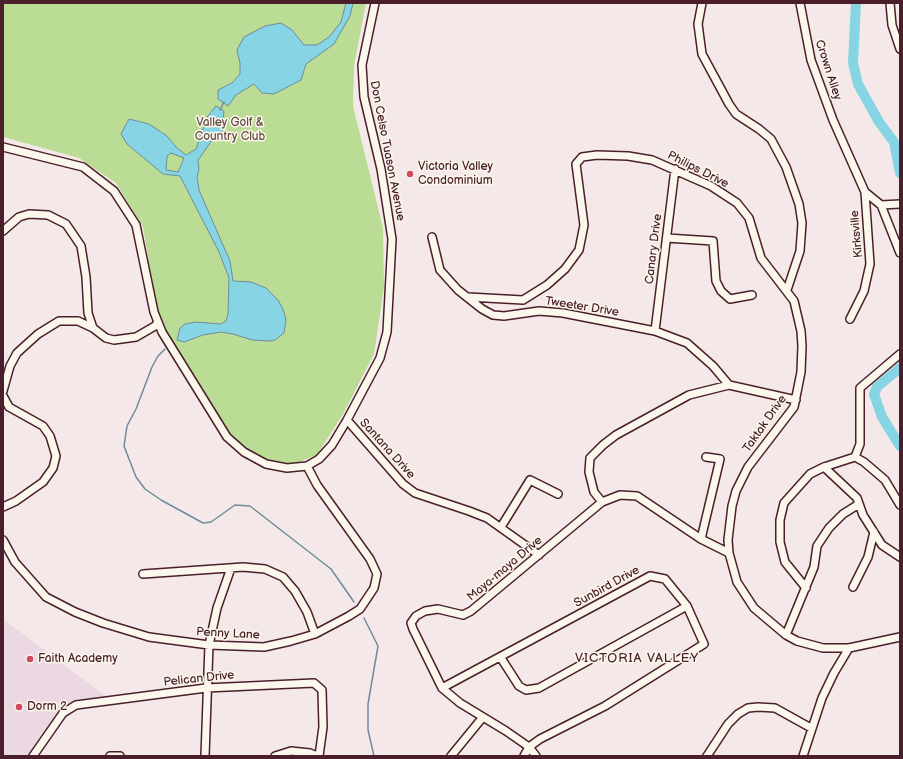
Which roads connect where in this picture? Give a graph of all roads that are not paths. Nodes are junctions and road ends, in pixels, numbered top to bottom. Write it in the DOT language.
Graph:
graph roads {
  1 [pos="375,3"];
  2 [pos="702,3"];
  3 [pos="800,3"];
  4 [pos="890,3"];
  5 [pos="900,49"];
  6 [pos="3,146"];
  7 [pos="675,169"];
  8 [pos="865,192"];
  9 [pos="900,204"];
  10 [pos="881,205"];
  11 [pos="3,231"];
  12 [pos="432,237"];
  13 [pos="667,238"];
  14 [pos="900,254"];
  15 [pos="787,290"];
  16 [pos="752,295"];
  17 [pos="468,298"];
  18 [pos="850,319"];
  19 [pos="158,322"];
  20 [pos="93,328"];
  21 [pos="655,331"];
  22 [pos="900,354"];
  23 [pos="716,369"];
  24 [pos="729,384"];
  25 [pos="716,388"];
  26 [pos="3,391"];
  27 [pos="4,399"];
  28 [pos="796,400"];
  29 [pos="347,420"];
  30 [pos="706,457"];
  31 [pos="855,457"];
  32 [pos="307,466"];
  33 [pos="824,467"];
  34 [pos="558,494"];
  35 [pos="602,502"];
  36 [pos="859,504"];
  37 [pos="900,505"];
  38 [pos="3,507"];
  39 [pos="502,527"];
  40 [pos="874,532"];
  41 [pos="701,539"];
  42 [pos="3,540"];
  43 [pos="730,553"];
  44 [pos="540,555"];
  45 [pos="900,557"];
  46 [pos="231,568"];
  47 [pos="143,574"];
  48 [pos="853,587"];
  49 [pos="806,588"];
  50 [pos="687,606"];
  51 [pos="315,634"];
  52 [pos="786,635"];
  53 [pos="900,637"];
  54 [pos="209,645"];
  55 [pos="848,648"];
  56 [pos="501,658"];
  57 [pos="206,688"];
  58 [pos="442,688"];
  59 [pos="483,717"];
  60 [pos="811,728"];
  61 [pos="529,747"];
  62 [pos="33,756"];
  63 [pos="110,756"];
  64 [pos="120,756"];
  65 [pos="205,756"];
  66 [pos="274,756"];
  67 [pos="318,756"];
  68 [pos="451,756"];
  69 [pos="524,756"];
  70 [pos="536,756"];
  71 [pos="707,756"];
  72 [pos="803,756"];
  1 -- 29 [label="street, Don Celso Tuason Avenue"];
  2 -- 15 [label="street"];
  3 -- 8 [label="street, Crown Alley"];
  4 -- 5 [label="street"];
  6 -- 19 [label="street, Don Celso Tuason Avenue"];
  7 -- 13 [label="street, Canary Drive"];
  7 -- 15 [label="street, Philips Drive"];
  7 -- 17 [label="street, Philips Drive"];
  8 -- 10 [label="street"];
  8 -- 18 [label="street, Kirksville"];
  9 -- 10 [label="street"];
  10 -- 14 [label="street"];
  11 -- 20 [label="street"];
  12 -- 17 [label="street, Tweeter Drive"];
  13 -- 16 [label="street"];
  13 -- 21 [label="street, Canary Drive"];
  15 -- 28 [label="street, Taktak Drive"];
  17 -- 21 [label="street, Tweeter Drive"];
  19 -- 20 [label="street"];
  19 -- 32 [label="street, Don Celso Tuason Avenue"];
  20 -- 26 [label="street"];
  21 -- 23 [label="street, Tweeter Drive"];
  22 -- 31 [label="street"];
  23 -- 24 [label="street, Tweeter Drive"];
  23 -- 25 [label="street"];
  24 -- 25 [label="street"];
  24 -- 28 [label="street"];
  25 -- 35 [label="street"];
  27 -- 38 [label="street"];
  28 -- 43 [label="street, Taktak Drive"];
  29 -- 32 [label="street, Don Celso Tuason Avenue"];
  29 -- 39 [label="street, Santana Drive"];
  30 -- 41 [label="street"];
  31 -- 33 [label="street"];
  31 -- 37 [label="street"];
  32 -- 51 [label="street, Penny Lane"];
  33 -- 36 [label="street"];
  33 -- 49 [label="street"];
  34 -- 39 [label="street"];
  35 -- 41 [label="street"];
  35 -- 44 [label="street, Maya-maya Drive"];
  36 -- 40 [label="street"];
  36 -- 49 [label="street"];
  39 -- 44 [label="street, Santana Drive"];
  40 -- 45 [label="street"];
  40 -- 48 [label="street"];
  41 -- 43 [label="street"];
  42 -- 54 [label="street, Penny Lane"];
  43 -- 52 [label="street, Taktak Drive"];
  44 -- 58 [label="street, Maya-maya Drive"];
  46 -- 47 [label="street"];
  46 -- 51 [label="street"];
  46 -- 54 [label="street"];
  49 -- 52 [label="street"];
  50 -- 56 [label="street, Sunbird Drive"];
  50 -- 56 [label="street"];
  50 -- 61 [label="street, Sunbird Drive"];
  51 -- 54 [label="street, Penny Lane"];
  52 -- 55 [label="street, Taktak Drive"];
  53 -- 55 [label="street, Taktak Drive"];
  54 -- 57 [label="street"];
  55 -- 60 [label="street"];
  56 -- 58 [label="street, Sunbird Drive"];
  57 -- 62 [label="street, Pelican Drive"];
  57 -- 65 [label="street"];
  57 -- 67 [label="street, Pelican Drive"];
  58 -- 59 [label="street, Maya-maya Drive"];
  59 -- 61 [label="street, Maya-maya Drive"];
  59 -- 68 [label="street"];
  60 -- 71 [label="street"];
  60 -- 72 [label="street"];
  61 -- 69 [label="street"];
  61 -- 70 [label="street, Maya-maya Drive"];
  63 -- 64 [label="street"];
  66 -- 67 [label="street"];
}
